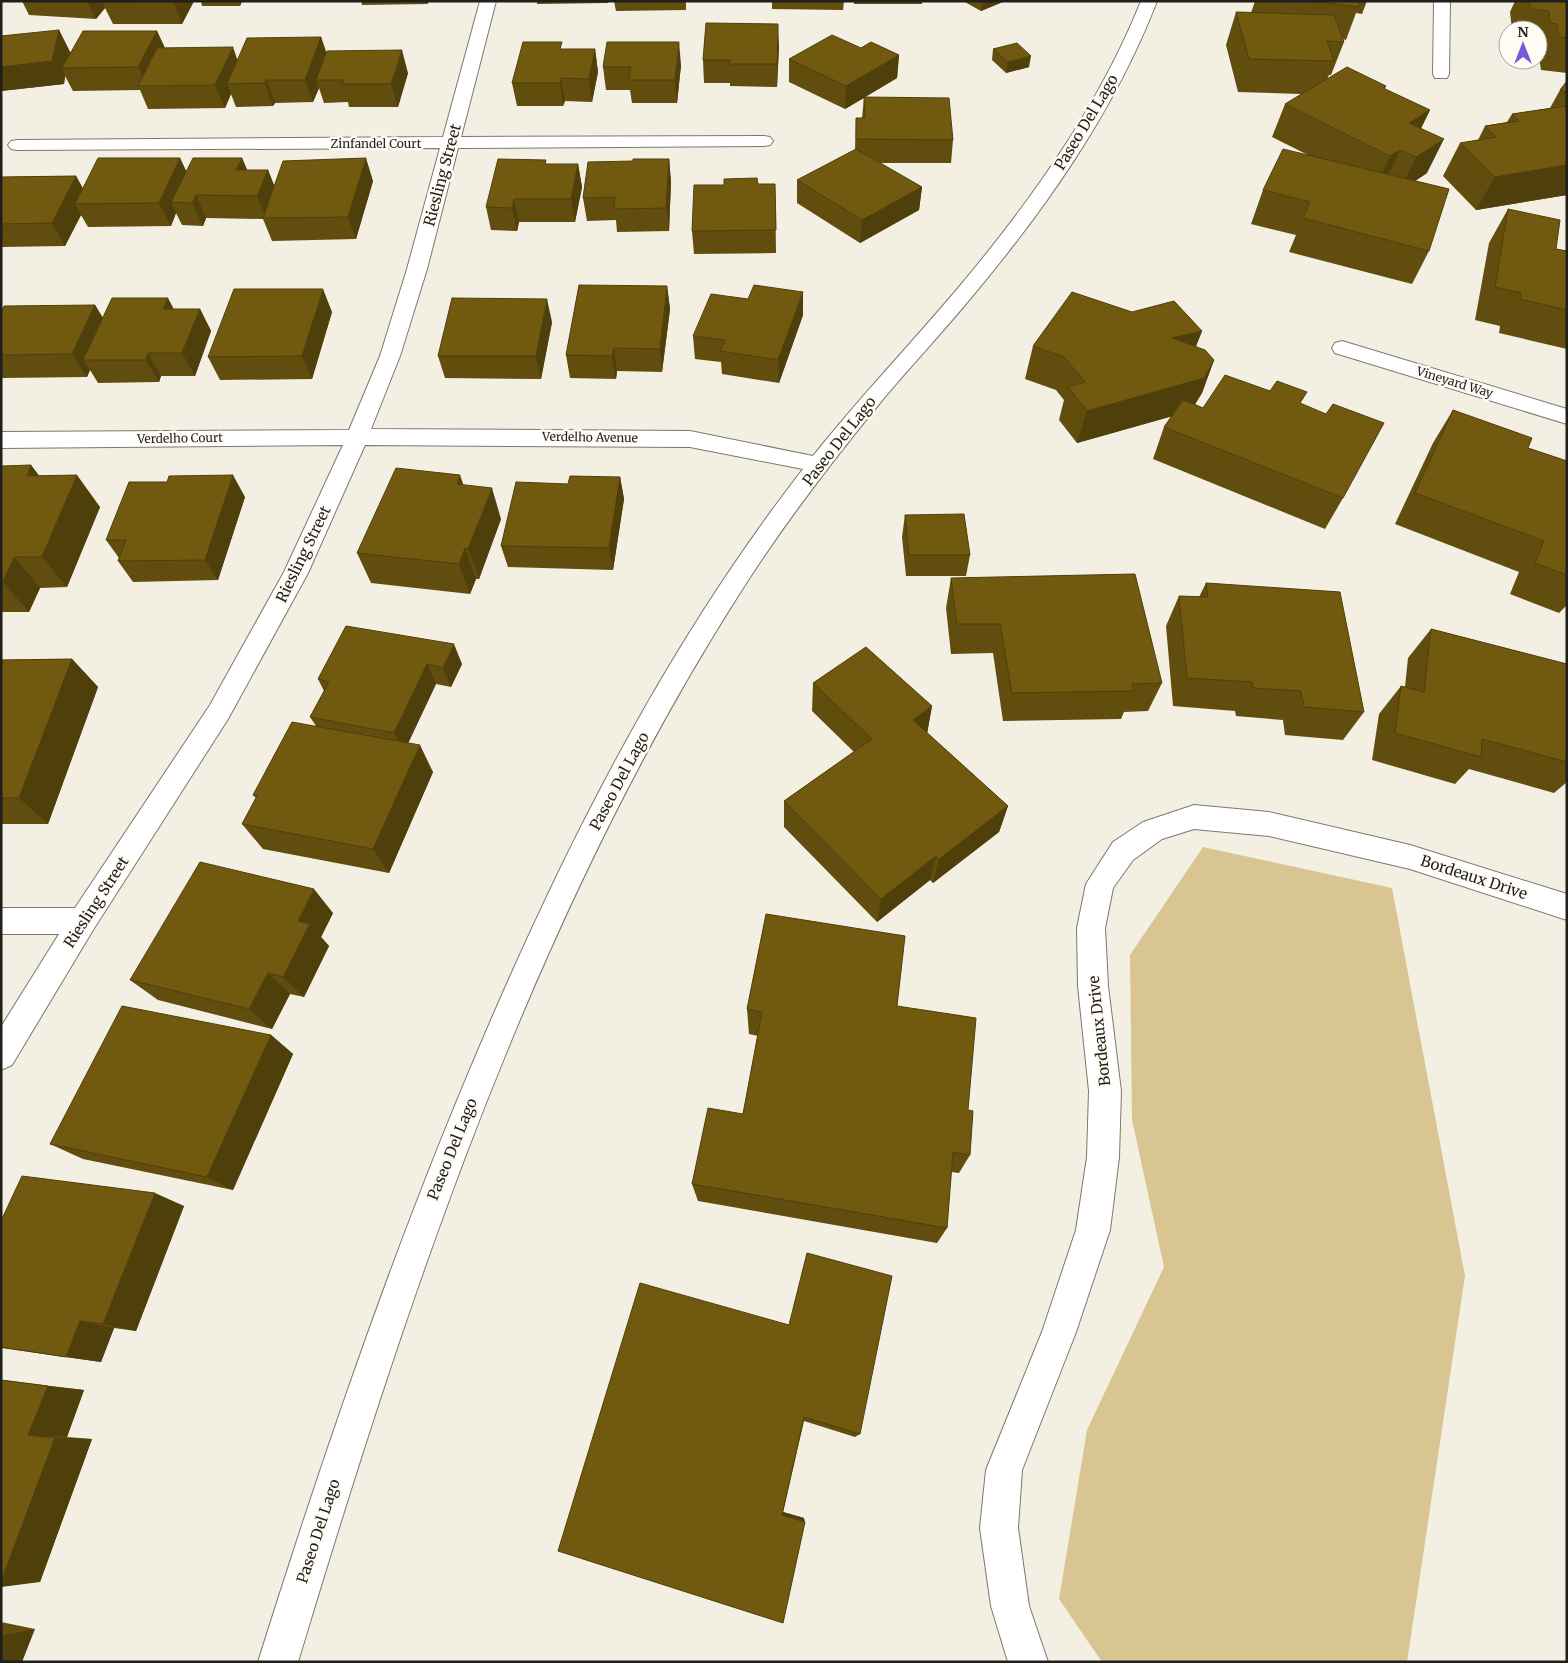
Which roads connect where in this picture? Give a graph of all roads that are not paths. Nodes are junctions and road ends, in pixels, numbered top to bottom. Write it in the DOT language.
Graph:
graph roads {
  1 [pos="488,1"];
  2 [pos="1150,1"];
  3 [pos="1442,1"];
  4 [pos="1441,74"];
  5 [pos="764,141"];
  6 [pos="450,142"];
  7 [pos="17,144"];
  8 [pos="1342,348"];
  9 [pos="1567,417"];
  10 [pos="358,437"];
  11 [pos="1,440"];
  12 [pos="819,465"];
  13 [pos="1567,907"];
  14 [pos="1,921"];
  15 [pos="83,921"];
  16 [pos="1,1055"];
  17 [pos="278,1662"];
  18 [pos="1028,1662"];
  1 -- 6 [label="street, Riesling Street"];
  2 -- 12 [label="street, Paseo Del Lago"];
  3 -- 4 [label="street"];
  5 -- 6 [label="street, Zinfandel Court"];
  6 -- 7 [label="street, Zinfandel Court"];
  6 -- 10 [label="street, Riesling Street"];
  8 -- 9 [label="street, Vineyard Way"];
  10 -- 11 [label="street, Verdelho Court"];
  10 -- 12 [label="street, Verdelho Avenue"];
  10 -- 15 [label="street, Riesling Street"];
  12 -- 17 [label="street, Paseo Del Lago"];
  13 -- 18 [label="street, Bordeaux Drive"];
  14 -- 15 [label="street"];
  15 -- 16 [label="street, Riesling Street"];
}
